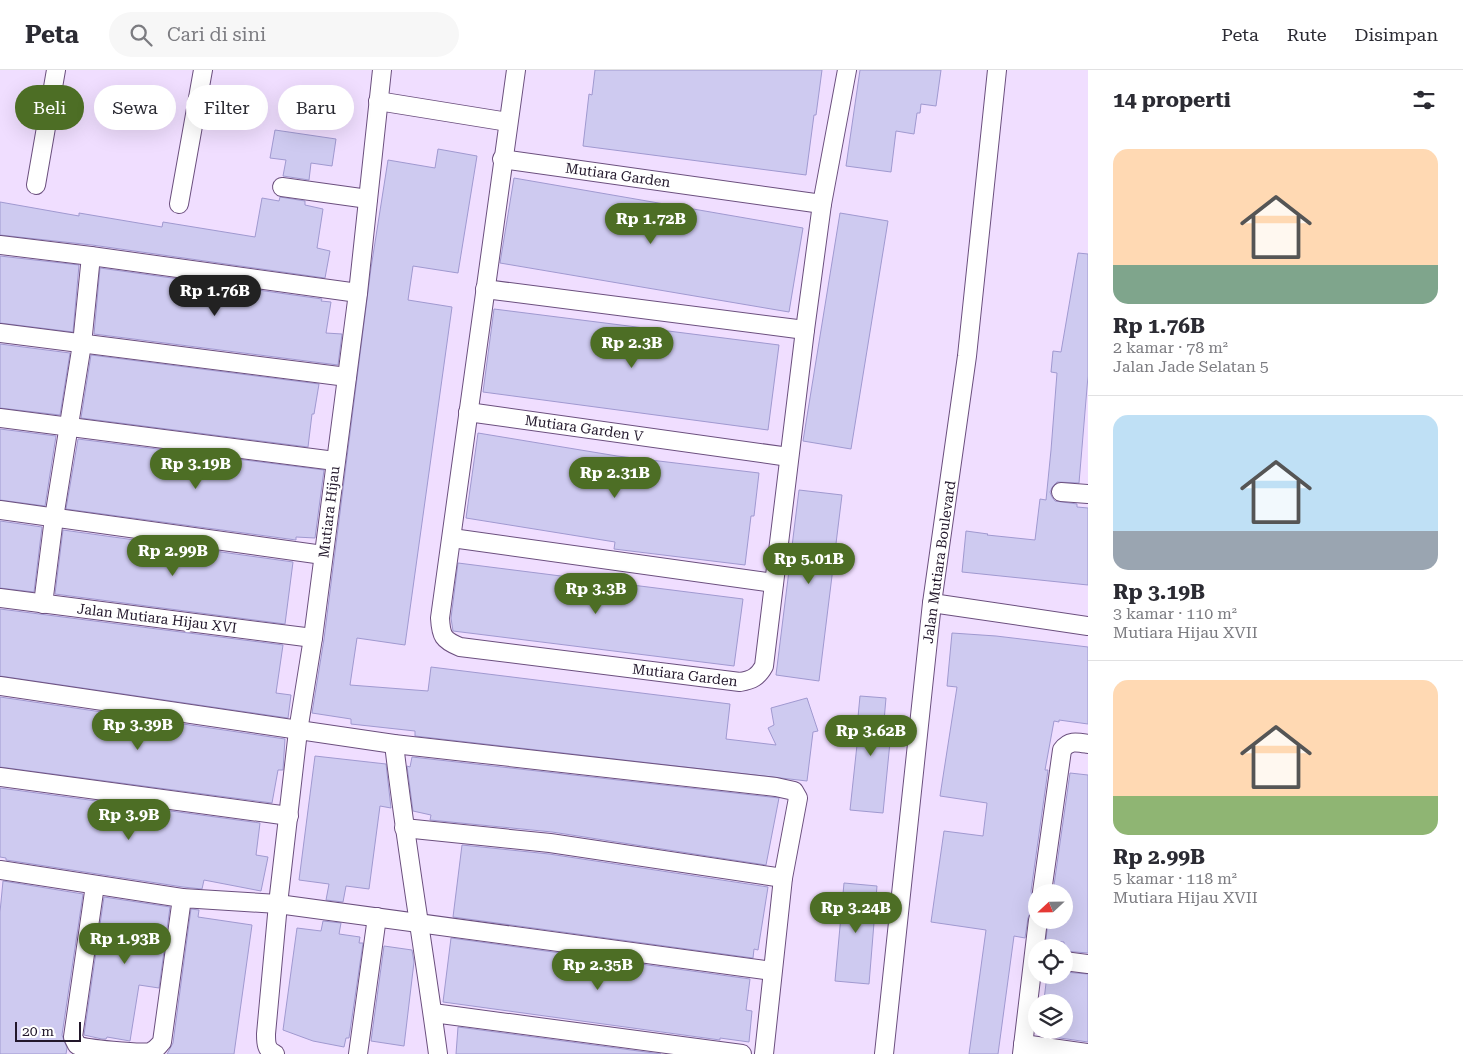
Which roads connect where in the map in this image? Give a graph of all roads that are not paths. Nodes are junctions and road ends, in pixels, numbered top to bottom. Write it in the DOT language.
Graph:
graph roads {
  1 [pos="56,70"];
  2 [pos="203,70"];
  3 [pos="382,70"];
  4 [pos="516,70"];
  5 [pos="847,70"];
  6 [pos="997,70"];
  7 [pos="378,101"];
  8 [pos="508,122"];
  9 [pos="502,159"];
  10 [pos="36,185"];
  11 [pos="282,187"];
  12 [pos="368,199"];
  13 [pos="179,204"];
  14 [pos="822,204"];
  15 [pos="0,246"];
  16 [pos="91,256"];
  17 [pos="485,289"];
  18 [pos="358,293"];
  19 [pos="805,330"];
  20 [pos="0,333"];
  21 [pos="82,344"];
  22 [pos="347,377"];
  23 [pos="468,412"];
  24 [pos="0,418"];
  25 [pos="70,428"];
  26 [pos="789,457"];
  27 [pos="335,461"];
  28 [pos="1061,492"];
  29 [pos="1088,494"];
  30 [pos="0,510"];
  31 [pos="54,518"];
  32 [pos="452,538"];
  33 [pos="323,555"];
  34 [pos="774,583"];
  35 [pos="0,598"];
  36 [pos="932,603"];
  37 [pos="43,604"];
  38 [pos="1088,626"];
  39 [pos="313,638"];
  40 [pos="0,686"];
  41 [pos="298,731"];
  42 [pos="394,744"];
  43 [pos="1088,744"];
  44 [pos="0,776"];
  45 [pos="289,816"];
  46 [pos="404,828"];
  47 [pos="0,870"];
  48 [pos="0,876"];
  49 [pos="783,878"];
  50 [pos="1043,884"];
  51 [pos="96,885"];
  52 [pos="182,898"];
  53 [pos="278,904"];
  54 [pos="377,917"];
  55 [pos="420,924"];
  56 [pos="1073,962"];
  57 [pos="1088,964"];
  58 [pos="772,971"];
  59 [pos="1031,984"];
  60 [pos="433,1013"];
  61 [pos="1023,1049"];
  62 [pos="1088,1053"];
  63 [pos="275,1054"];
  64 [pos="358,1054"];
  65 [pos="438,1054"];
  66 [pos="742,1054"];
  67 [pos="764,1054"];
  68 [pos="884,1054"];
  1 -- 10 [label="street"];
  2 -- 13 [label="street"];
  3 -- 7 [label="street, Mutiara Hijau"];
  4 -- 8 [label="street, Mutiara Garden"];
  5 -- 14 [label="street, Mutiara Garden"];
  6 -- 36 [label="street, Jalan Mutiara Boulevard"];
  7 -- 8 [label="street"];
  7 -- 12 [label="street, Mutiara Hijau"];
  8 -- 9 [label="street, Mutiara Garden"];
  9 -- 14 [label="street, Mutiara Garden"];
  9 -- 17 [label="street, Mutiara Garden"];
  11 -- 12 [label="street"];
  12 -- 18 [label="street, Mutiara Hijau"];
  14 -- 19 [label="street, Mutiara Garden"];
  15 -- 16 [label="street"];
  16 -- 18 [label="street"];
  16 -- 21 [label="street"];
  17 -- 19 [label="street"];
  17 -- 23 [label="street, Mutiara Garden"];
  18 -- 22 [label="street, Mutiara Hijau"];
  19 -- 26 [label="street, Mutiara Garden"];
  20 -- 21 [label="street"];
  21 -- 22 [label="street"];
  21 -- 25 [label="street"];
  22 -- 27 [label="street, Mutiara Hijau"];
  23 -- 26 [label="street, Mutiara Garden V"];
  23 -- 32 [label="street, Mutiara Garden"];
  24 -- 25 [label="street"];
  25 -- 27 [label="street"];
  25 -- 31 [label="street"];
  26 -- 34 [label="street, Mutiara Garden"];
  27 -- 33 [label="street, Mutiara Hijau"];
  28 -- 29 [label="street"];
  30 -- 31 [label="street"];
  31 -- 33 [label="street"];
  31 -- 37 [label="street"];
  32 -- 34 [label="street"];
  32 -- 34 [label="street, Mutiara Garden"];
  33 -- 39 [label="street, Mutiara Hijau"];
  35 -- 37 [label="street, Jalan Mutiara Hijau XVI"];
  36 -- 38 [label="street"];
  36 -- 68 [label="street, Jalan Mutiara Boulevard"];
  37 -- 39 [label="street, Jalan Mutiara Hijau XVI"];
  39 -- 41 [label="street, Mutiara Hijau"];
  40 -- 41 [label="street"];
  41 -- 42 [label="street"];
  41 -- 45 [label="street, Mutiara Hijau"];
  42 -- 46 [label="street"];
  42 -- 49 [label="street"];
  43 -- 50 [label="street"];
  44 -- 45 [label="street"];
  45 -- 53 [label="street, Mutiara Hijau"];
  46 -- 49 [label="street"];
  46 -- 55 [label="street"];
  47 -- 48 [label="street"];
  47 -- 51 [label="street"];
  49 -- 58 [label="street"];
  51 -- 52 [label="street"];
  51 -- 52 [label="street"];
  52 -- 53 [label="street"];
  53 -- 54 [label="street"];
  53 -- 63 [label="street, Mutiara Hijau"];
  54 -- 55 [label="street"];
  54 -- 64 [label="street"];
  55 -- 58 [label="street"];
  55 -- 60 [label="street"];
  56 -- 57 [label="street"];
  58 -- 67 [label="street"];
  59 -- 61 [label="street"];
  60 -- 65 [label="street"];
  60 -- 66 [label="street"];
  61 -- 62 [label="street"];
}
